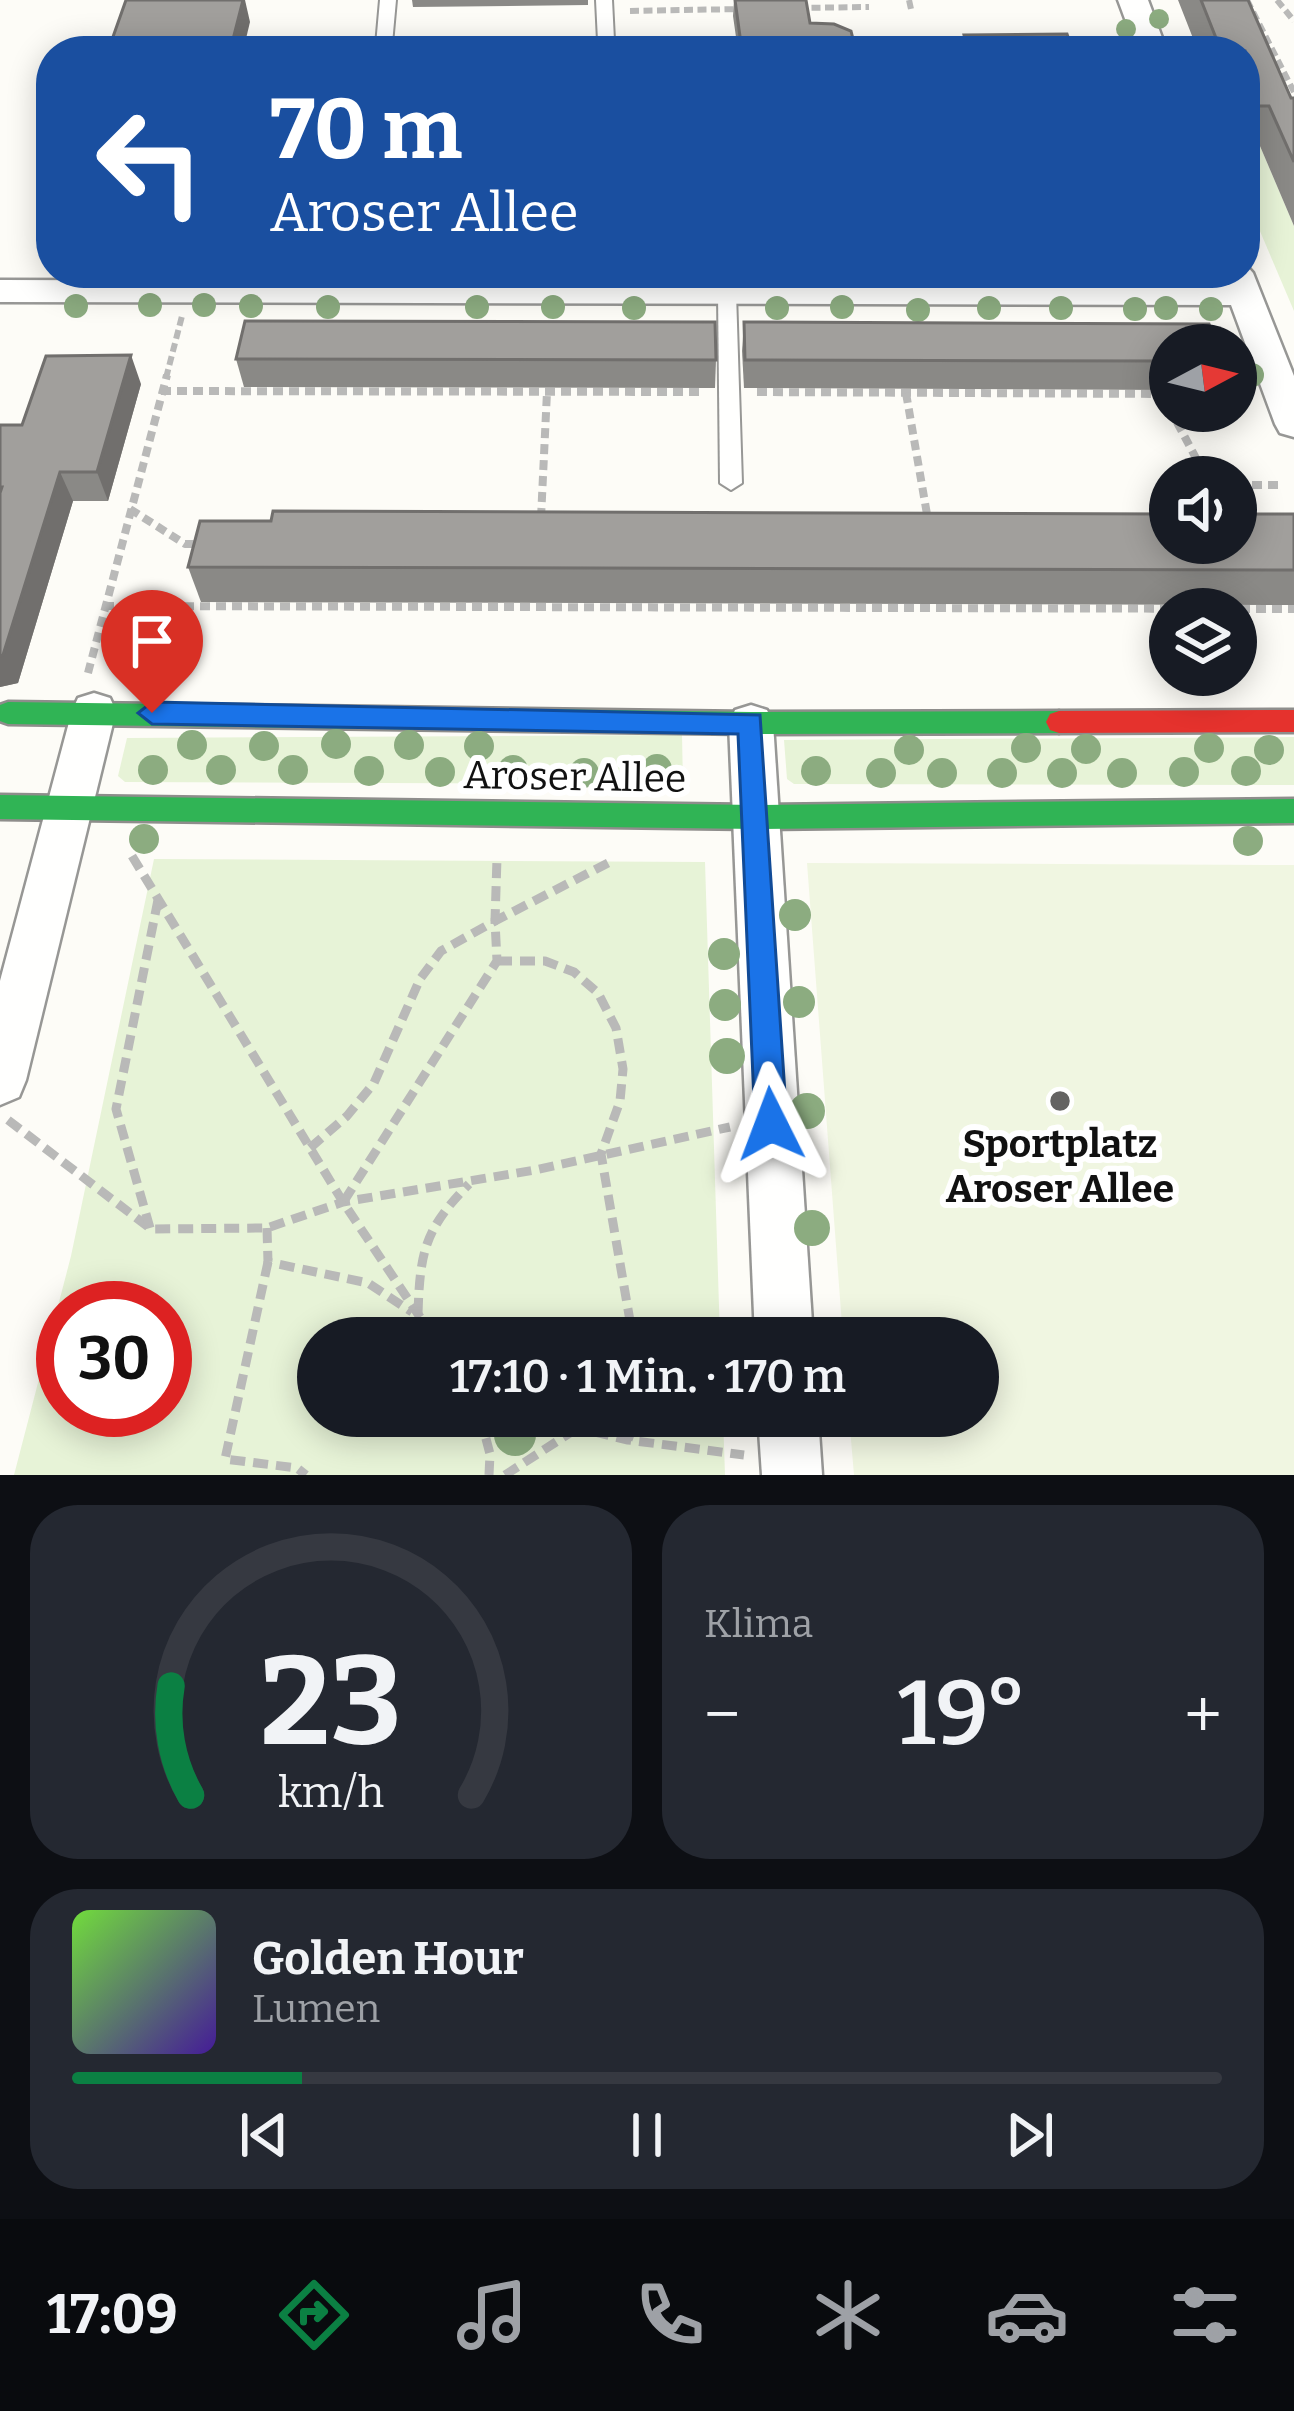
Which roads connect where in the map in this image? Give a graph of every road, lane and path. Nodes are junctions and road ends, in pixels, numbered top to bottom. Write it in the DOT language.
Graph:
graph roads {
  1 [pos="388,0"];
  2 [pos="909,0"];
  3 [pos="1133,0"];
  4 [pos="1247,0"];
  5 [pos="1277,0"];
  6 [pos="604,6"];
  7 [pos="868,7"];
  8 [pos="796,8"];
  9 [pos="749,9"];
  10 [pos="911,9"];
  11 [pos="1294,21"];
  12 [pos="384,36"];
  13 [pos="606,36"];
  14 [pos="1146,36"];
  15 [pos="1294,95"];
  16 [pos="1279,98"];
  17 [pos="984,288"];
  18 [pos="1243,288"];
  19 [pos="0,291"];
  20 [pos="727,293"];
  21 [pos="184,309"];
  22 [pos="1279,343"];
  23 [pos="161,392"];
  24 [pos="547,392"];
  25 [pos="730,392"];
  26 [pos="906,393"];
  27 [pos="1149,394"];
  28 [pos="1294,424"];
  29 [pos="731,483"];
  30 [pos="1257,485"];
  31 [pos="1284,485"];
  32 [pos="130,509"];
  33 [pos="541,522"];
  34 [pos="928,523"];
  35 [pos="209,544"];
  36 [pos="104,606"];
  37 [pos="1294,609"];
  38 [pos="94,711"];
  39 [pos="8,712"];
  40 [pos="1294,721"];
  41 [pos="751,723"];
  42 [pos="0,807"];
  43 [pos="71,809"];
  44 [pos="1294,811"];
  45 [pos="756,817"];
  46 [pos="127,847"];
  47 [pos="497,849"];
  48 [pos="616,859"];
  49 [pos="158,900"];
  50 [pos="494,921"];
  51 [pos="497,961"];
  52 [pos="0,1080"];
  53 [pos="0,1114"];
  54 [pos="737,1126"];
  55 [pos="310,1148"];
  56 [pos="601,1154"];
  57 [pos="470,1183"];
  58 [pos="343,1202"];
  59 [pos="266,1228"];
  60 [pos="151,1229"];
  61 [pos="268,1262"];
  62 [pos="418,1316"];
  63 [pos="629,1317"];
  64 [pos="783,1317"];
  65 [pos="486,1437"];
  66 [pos="563,1437"];
  67 [pos="612,1437"];
  68 [pos="629,1437"];
  69 [pos="628,1440"];
  70 [pos="777,1449"];
  71 [pos="306,1475"];
  72 [pos="489,1475"];
  73 [pos="505,1475"];
  1 -- 12 [label="lane"];
  2 -- 10 [label="path"];
  3 -- 14 [label="street"];
  4 -- 15 [label="path"];
  5 -- 11 [label="path"];
  6 -- 9 [label="path"];
  6 -- 13 [label="lane"];
  7 -- 8 [label="path"];
  15 -- 16 [label="path"];
  17 -- 20 [label="street"];
  18 -- 22 [label="street"];
  19 -- 20 [label="street"];
  20 -- 25 [label="lane"];
  21 -- 23 [label="path"];
  22 -- 28 [label="street"];
  23 -- 24 [label="path"];
  23 -- 32 [label="path"];
  24 -- 25 [label="path"];
  24 -- 33 [label="path"];
  25 -- 26 [label="path"];
  25 -- 29 [label="lane"];
  26 -- 27 [label="path"];
  26 -- 34 [label="path"];
  30 -- 31 [label="path"];
  32 -- 35 [label="path"];
  32 -- 36 [label="path"];
  36 -- 37 [label="path"];
  36 -- 38 [label="path"];
  38 -- 39 [label="main road, Aroser Allee"];
  38 -- 41 [label="main road, Aroser Allee"];
  38 -- 43 [label="street"];
  40 -- 41 [label="main road, Aroser Allee"];
  41 -- 45 [label="street"];
  42 -- 43 [label="main road, Aroser Allee"];
  43 -- 45 [label="main road, Aroser Allee"];
  43 -- 52 [label="street"];
  44 -- 45 [label="main road, Aroser Allee"];
  45 -- 64 [label="street"];
  46 -- 49 [label="path"];
  47 -- 50 [label="path"];
  48 -- 50 [label="path"];
  49 -- 55 [label="path"];
  49 -- 60 [label="path"];
  50 -- 51 [label="path"];
  50 -- 55 [label="path"];
  51 -- 56 [label="path"];
  51 -- 58 [label="path"];
  53 -- 60 [label="path"];
  54 -- 56 [label="path"];
  55 -- 58 [label="path"];
  56 -- 57 [label="path"];
  56 -- 63 [label="path"];
  57 -- 58 [label="path"];
  57 -- 62 [label="path"];
  58 -- 59 [label="path"];
  58 -- 62 [label="path"];
  59 -- 60 [label="path"];
  59 -- 61 [label="path"];
  61 -- 62 [label="path"];
  61 -- 71 [label="path"];
  65 -- 72 [label="path"];
  66 -- 73 [label="path"];
  67 -- 69 [label="path"];
  68 -- 69 [label="path"];
  69 -- 70 [label="path"];
}
